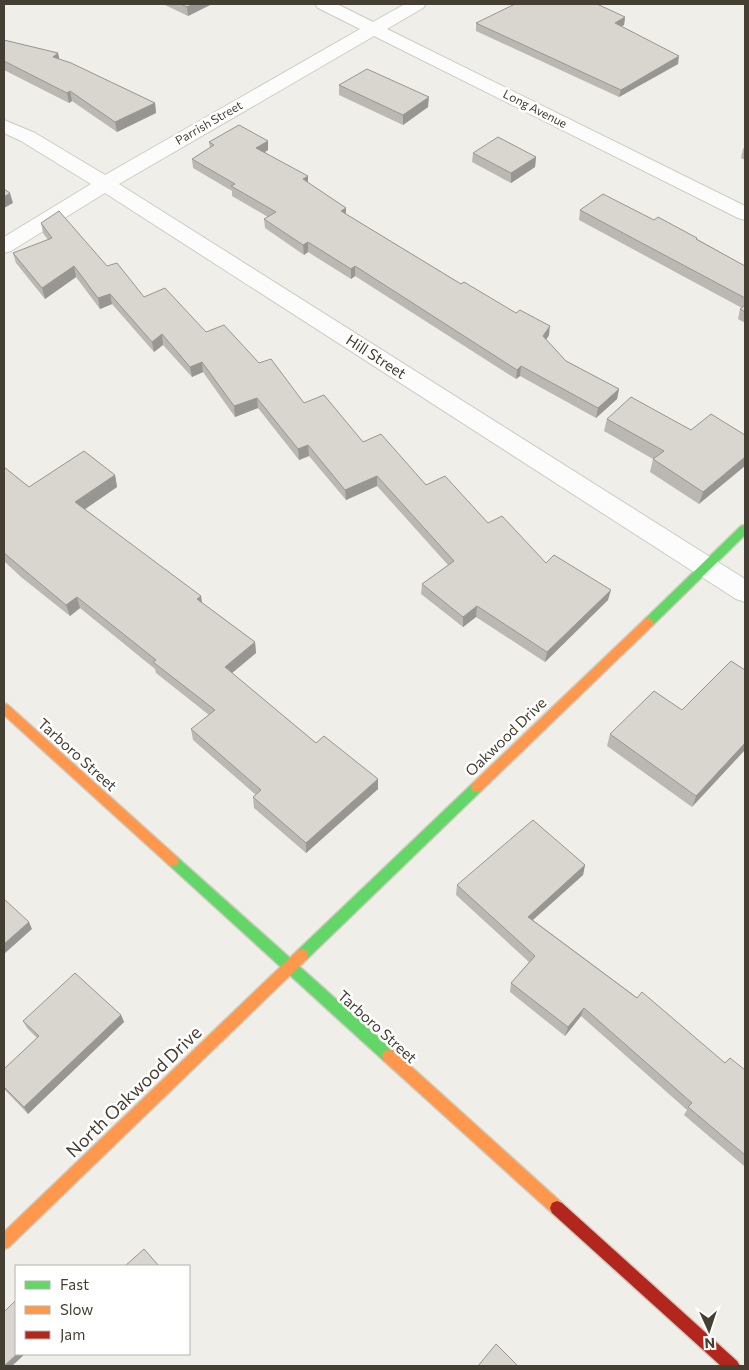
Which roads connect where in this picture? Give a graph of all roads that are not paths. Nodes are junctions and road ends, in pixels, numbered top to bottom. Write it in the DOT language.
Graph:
graph roads {
  1 [pos="324,4"];
  2 [pos="417,4"];
  3 [pos="374,28"];
  4 [pos="4,126"];
  5 [pos="105,184"];
  6 [pos="745,214"];
  7 [pos="4,246"];
  8 [pos="745,529"];
  9 [pos="704,567"];
  10 [pos="745,592"];
  11 [pos="4,708"];
  12 [pos="288,967"];
  13 [pos="4,1242"];
  14 [pos="732,1366"];
  1 -- 3 [label="street, Long Avenue"];
  2 -- 3 [label="street, Parrish Street"];
  3 -- 5 [label="street, Parrish Street"];
  3 -- 6 [label="street, Long Avenue"];
  4 -- 5 [label="street, Hill Street"];
  5 -- 7 [label="street, Parrish Street"];
  5 -- 9 [label="street, Hill Street"];
  8 -- 9 [label="street, Oakwood Drive"];
  9 -- 10 [label="street, Hill Street"];
  9 -- 12 [label="street, Oakwood Drive"];
  11 -- 12 [label="street, Tarboro Street"];
  12 -- 13 [label="street, North Oakwood Drive"];
  12 -- 14 [label="street, Tarboro Street"];
}
